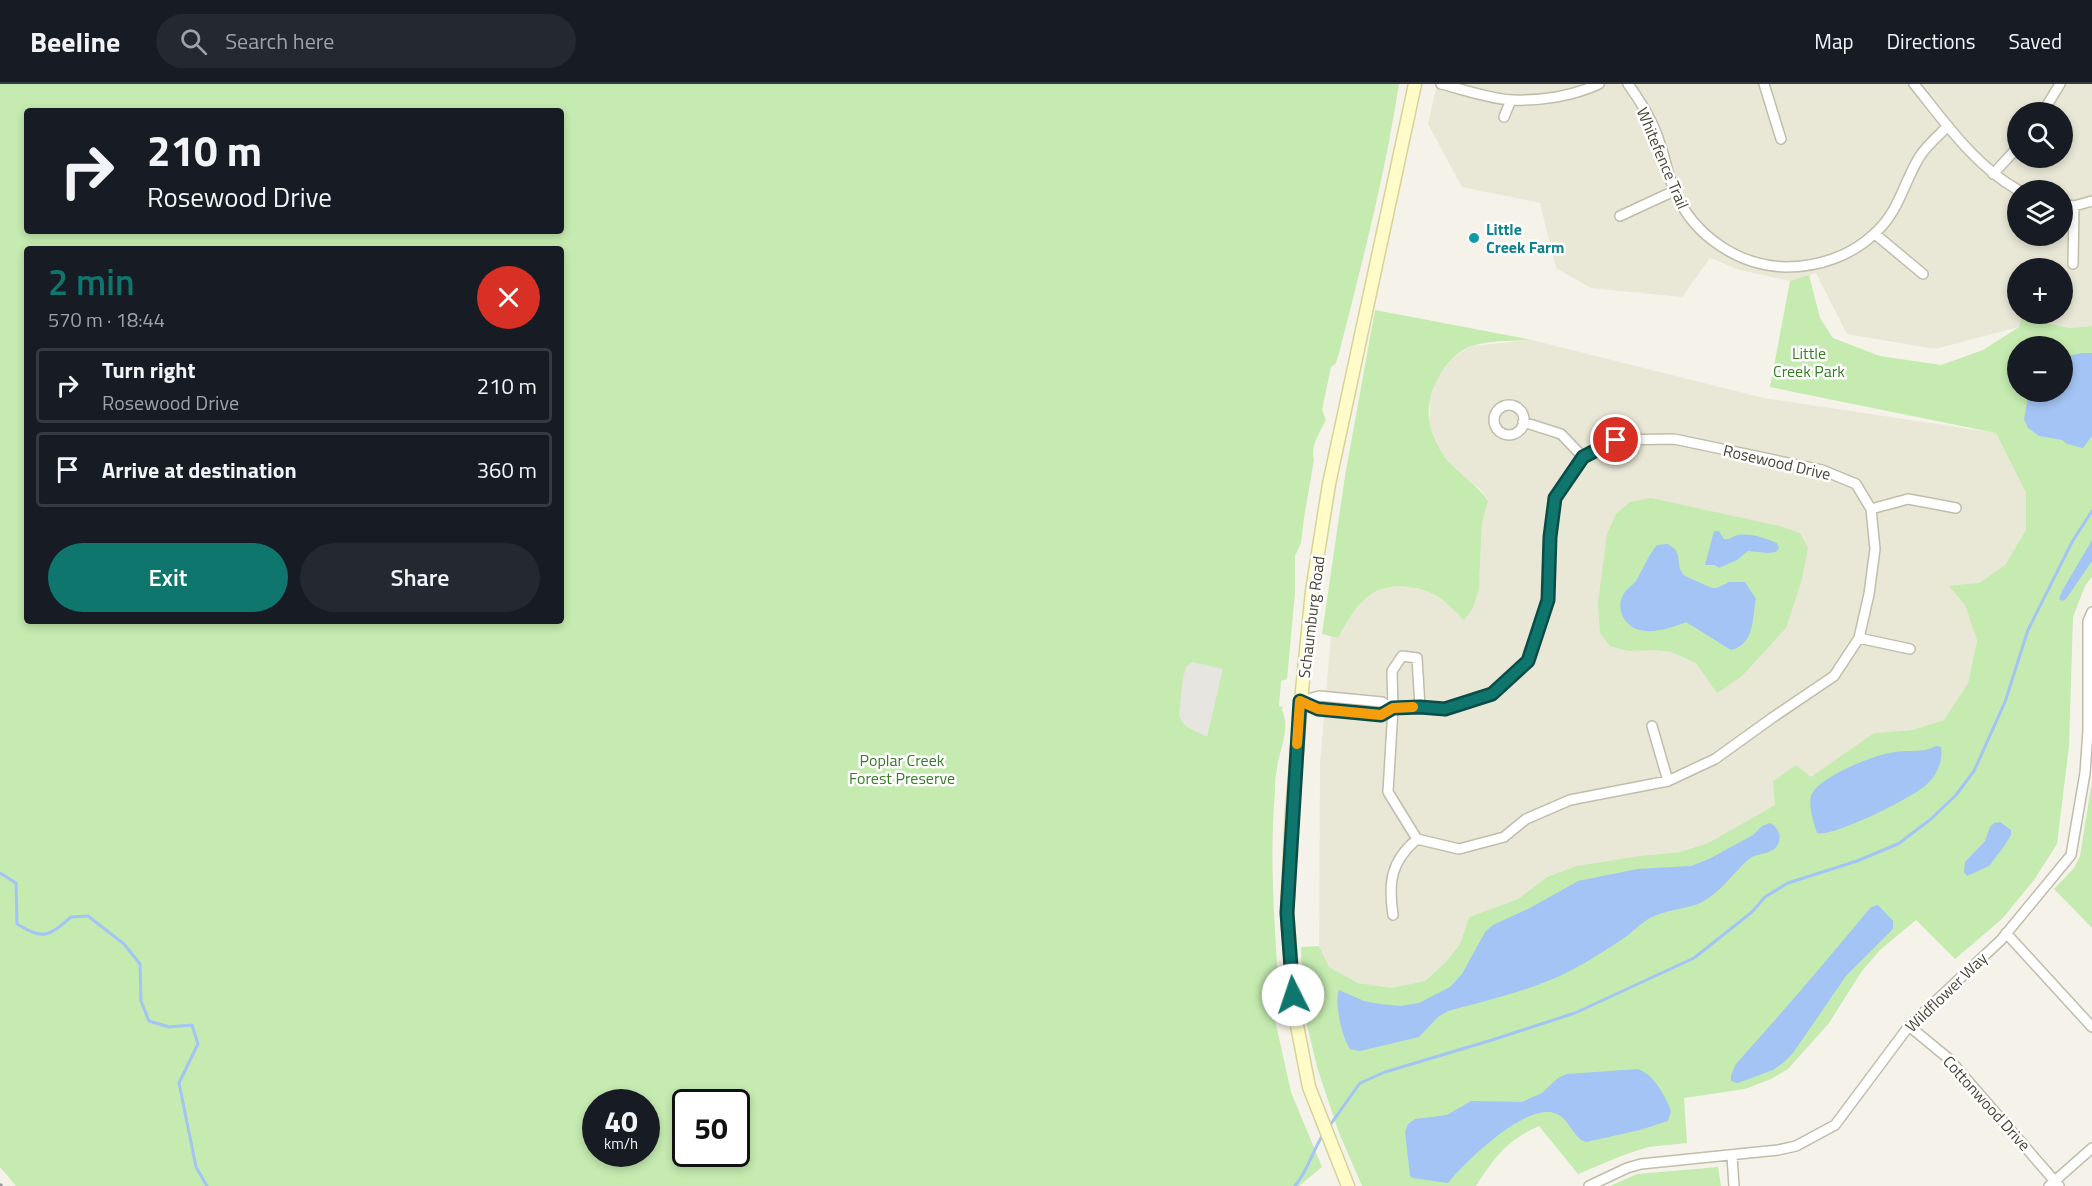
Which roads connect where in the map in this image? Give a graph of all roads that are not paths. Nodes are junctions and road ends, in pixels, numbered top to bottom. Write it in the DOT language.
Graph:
graph roads {
  1 [pos="1415,84"];
  2 [pos="1441,84"];
  3 [pos="1599,84"];
  4 [pos="1628,84"];
  5 [pos="1764,84"];
  6 [pos="1914,84"];
  7 [pos="2060,84"];
  8 [pos="1511,100"];
  9 [pos="2049,102"];
  10 [pos="1504,117"];
  11 [pos="1948,126"];
  12 [pos="1781,139"];
  13 [pos="2007,159"];
  14 [pos="1993,174"];
  15 [pos="2007,183"];
  16 [pos="1674,191"];
  17 [pos="2092,201"];
  18 [pos="2074,206"];
  19 [pos="1620,216"];
  20 [pos="1875,234"];
  21 [pos="2073,264"];
  22 [pos="1923,273"];
  23 [pos="1523,422"];
  24 [pos="1583,457"];
  25 [pos="1956,508"];
  26 [pos="1871,509"];
  27 [pos="2092,612"];
  28 [pos="1859,638"];
  29 [pos="1910,649"];
  30 [pos="1300,701"];
  31 [pos="1420,707"];
  32 [pos="1393,708"];
  33 [pos="1652,726"];
  34 [pos="1668,781"];
  35 [pos="1417,840"];
  36 [pos="1393,915"];
  37 [pos="2006,933"];
  38 [pos="1909,1026"];
  39 [pos="2092,1027"];
  40 [pos="2092,1148"];
  41 [pos="1732,1156"];
  42 [pos="2054,1184"];
  43 [pos="1348,1186"];
  44 [pos="1589,1186"];
  45 [pos="1734,1186"];
  1 -- 30 [label="main road, Schaumburg Road"];
  2 -- 8 [label="street"];
  3 -- 8 [label="street"];
  4 -- 16 [label="street, Whitefence Trail"];
  5 -- 12 [label="street"];
  6 -- 11 [label="street"];
  7 -- 9 [label="street"];
  8 -- 10 [label="street"];
  11 -- 14 [label="street"];
  11 -- 20 [label="street, Whitefence Trail"];
  13 -- 14 [label="street"];
  14 -- 15 [label="street"];
  16 -- 19 [label="street"];
  16 -- 20 [label="street, Whitefence Trail"];
  17 -- 18 [label="street"];
  18 -- 21 [label="street"];
  20 -- 22 [label="street"];
  23 -- 24 [label="street"];
  24 -- 26 [label="street, Rosewood Drive"];
  24 -- 31 [label="street, Rosewood Drive"];
  25 -- 26 [label="street"];
  26 -- 28 [label="street, Rosewood Drive"];
  27 -- 37 [label="street, Wildflower Way"];
  28 -- 29 [label="street"];
  28 -- 34 [label="street, Rosewood Drive"];
  30 -- 32 [label="street, Rosewood Drive"];
  30 -- 43 [label="main road, Schaumburg Road"];
  31 -- 32 [label="street, Rosewood Drive"];
  31 -- 32 [label="street"];
  32 -- 35 [label="street"];
  33 -- 34 [label="street"];
  34 -- 35 [label="street, Rosewood Drive"];
  35 -- 36 [label="street"];
  37 -- 38 [label="street, Wildflower Way"];
  37 -- 39 [label="street"];
  38 -- 41 [label="street, Wildflower Way"];
  38 -- 42 [label="street, Cottonwood Drive"];
  40 -- 42 [label="street"];
  41 -- 44 [label="street, Wildflower Way"];
  41 -- 45 [label="street"];
}
